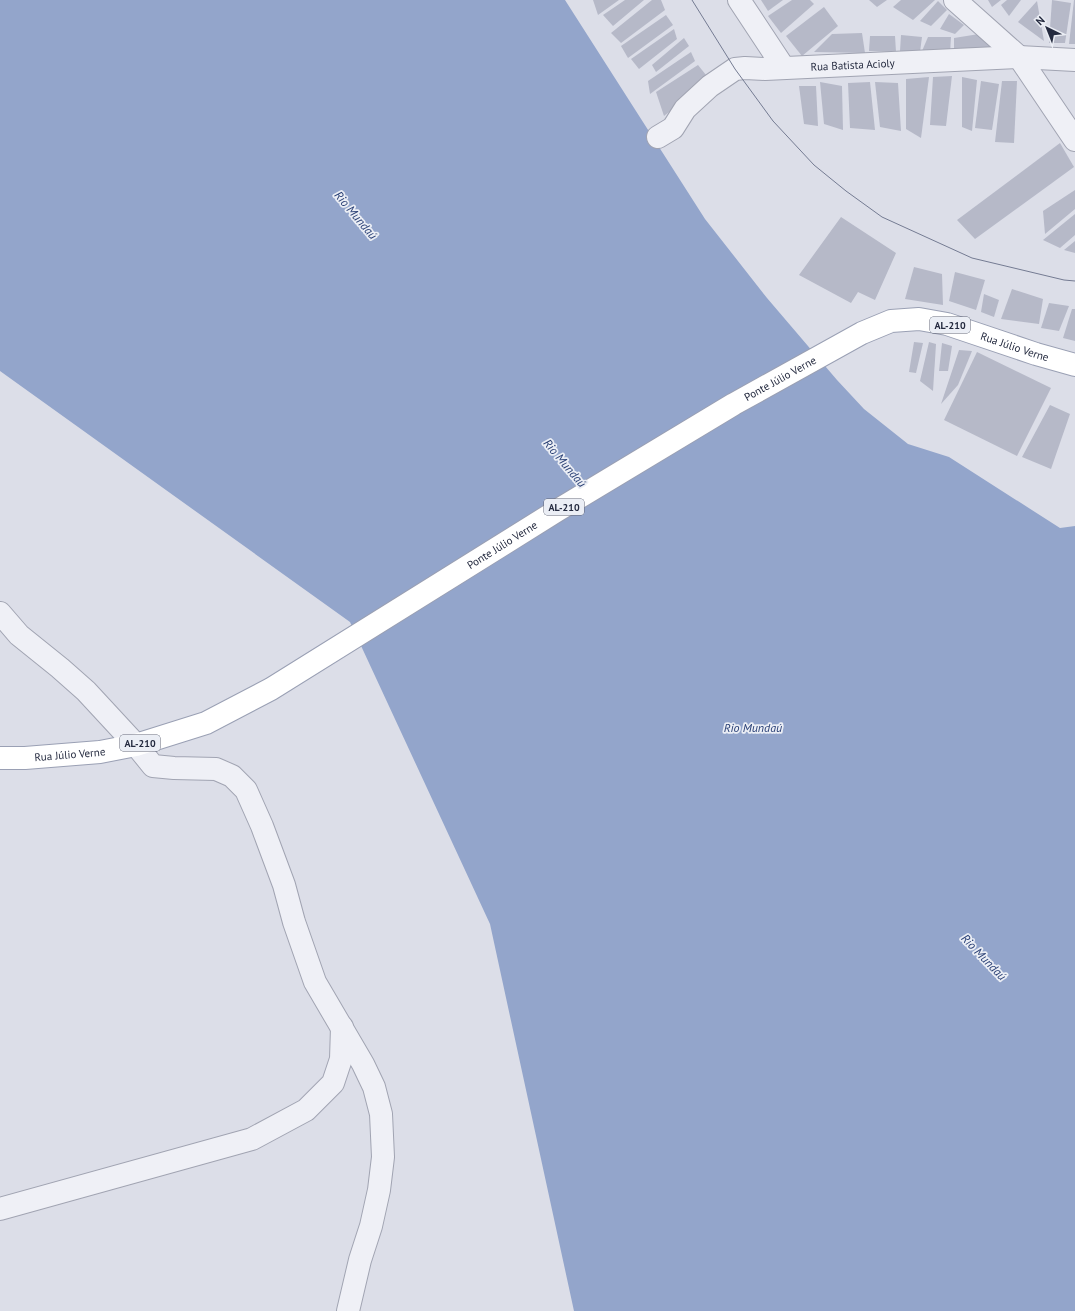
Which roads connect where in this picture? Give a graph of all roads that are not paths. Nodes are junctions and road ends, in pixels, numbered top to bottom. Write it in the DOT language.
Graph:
graph roads {
  1 [pos="738,0"];
  2 [pos="955,0"];
  3 [pos="1018,57"];
  4 [pos="1075,60"];
  5 [pos="784,68"];
  6 [pos="658,137"];
  7 [pos="1075,140"];
  8 [pos="862,333"];
  9 [pos="1075,365"];
  10 [pos="0,613"];
  11 [pos="271,689"];
  12 [pos="136,745"];
  13 [pos="0,758"];
  14 [pos="342,1027"];
  15 [pos="0,1209"];
  16 [pos="348,1311"];
  1 -- 5 [label="street"];
  2 -- 3 [label="street"];
  3 -- 4 [label="street, Rua Batista Acioly"];
  3 -- 5 [label="street, Rua Batista Acioly"];
  3 -- 7 [label="street"];
  5 -- 6 [label="street, Rua Batista Acioly"];
  8 -- 9 [label="main road, Rua Júlio Verne / AL-210"];
  8 -- 11 [label="main road, Ponte Júlio Verne / AL-210"];
  10 -- 12 [label="street"];
  11 -- 12 [label="main road, Rua Júlio Verne / AL-210"];
  12 -- 13 [label="main road, Rua Júlio Verne / AL-210"];
  12 -- 14 [label="street"];
  14 -- 15 [label="street"];
  14 -- 16 [label="street"];
}
